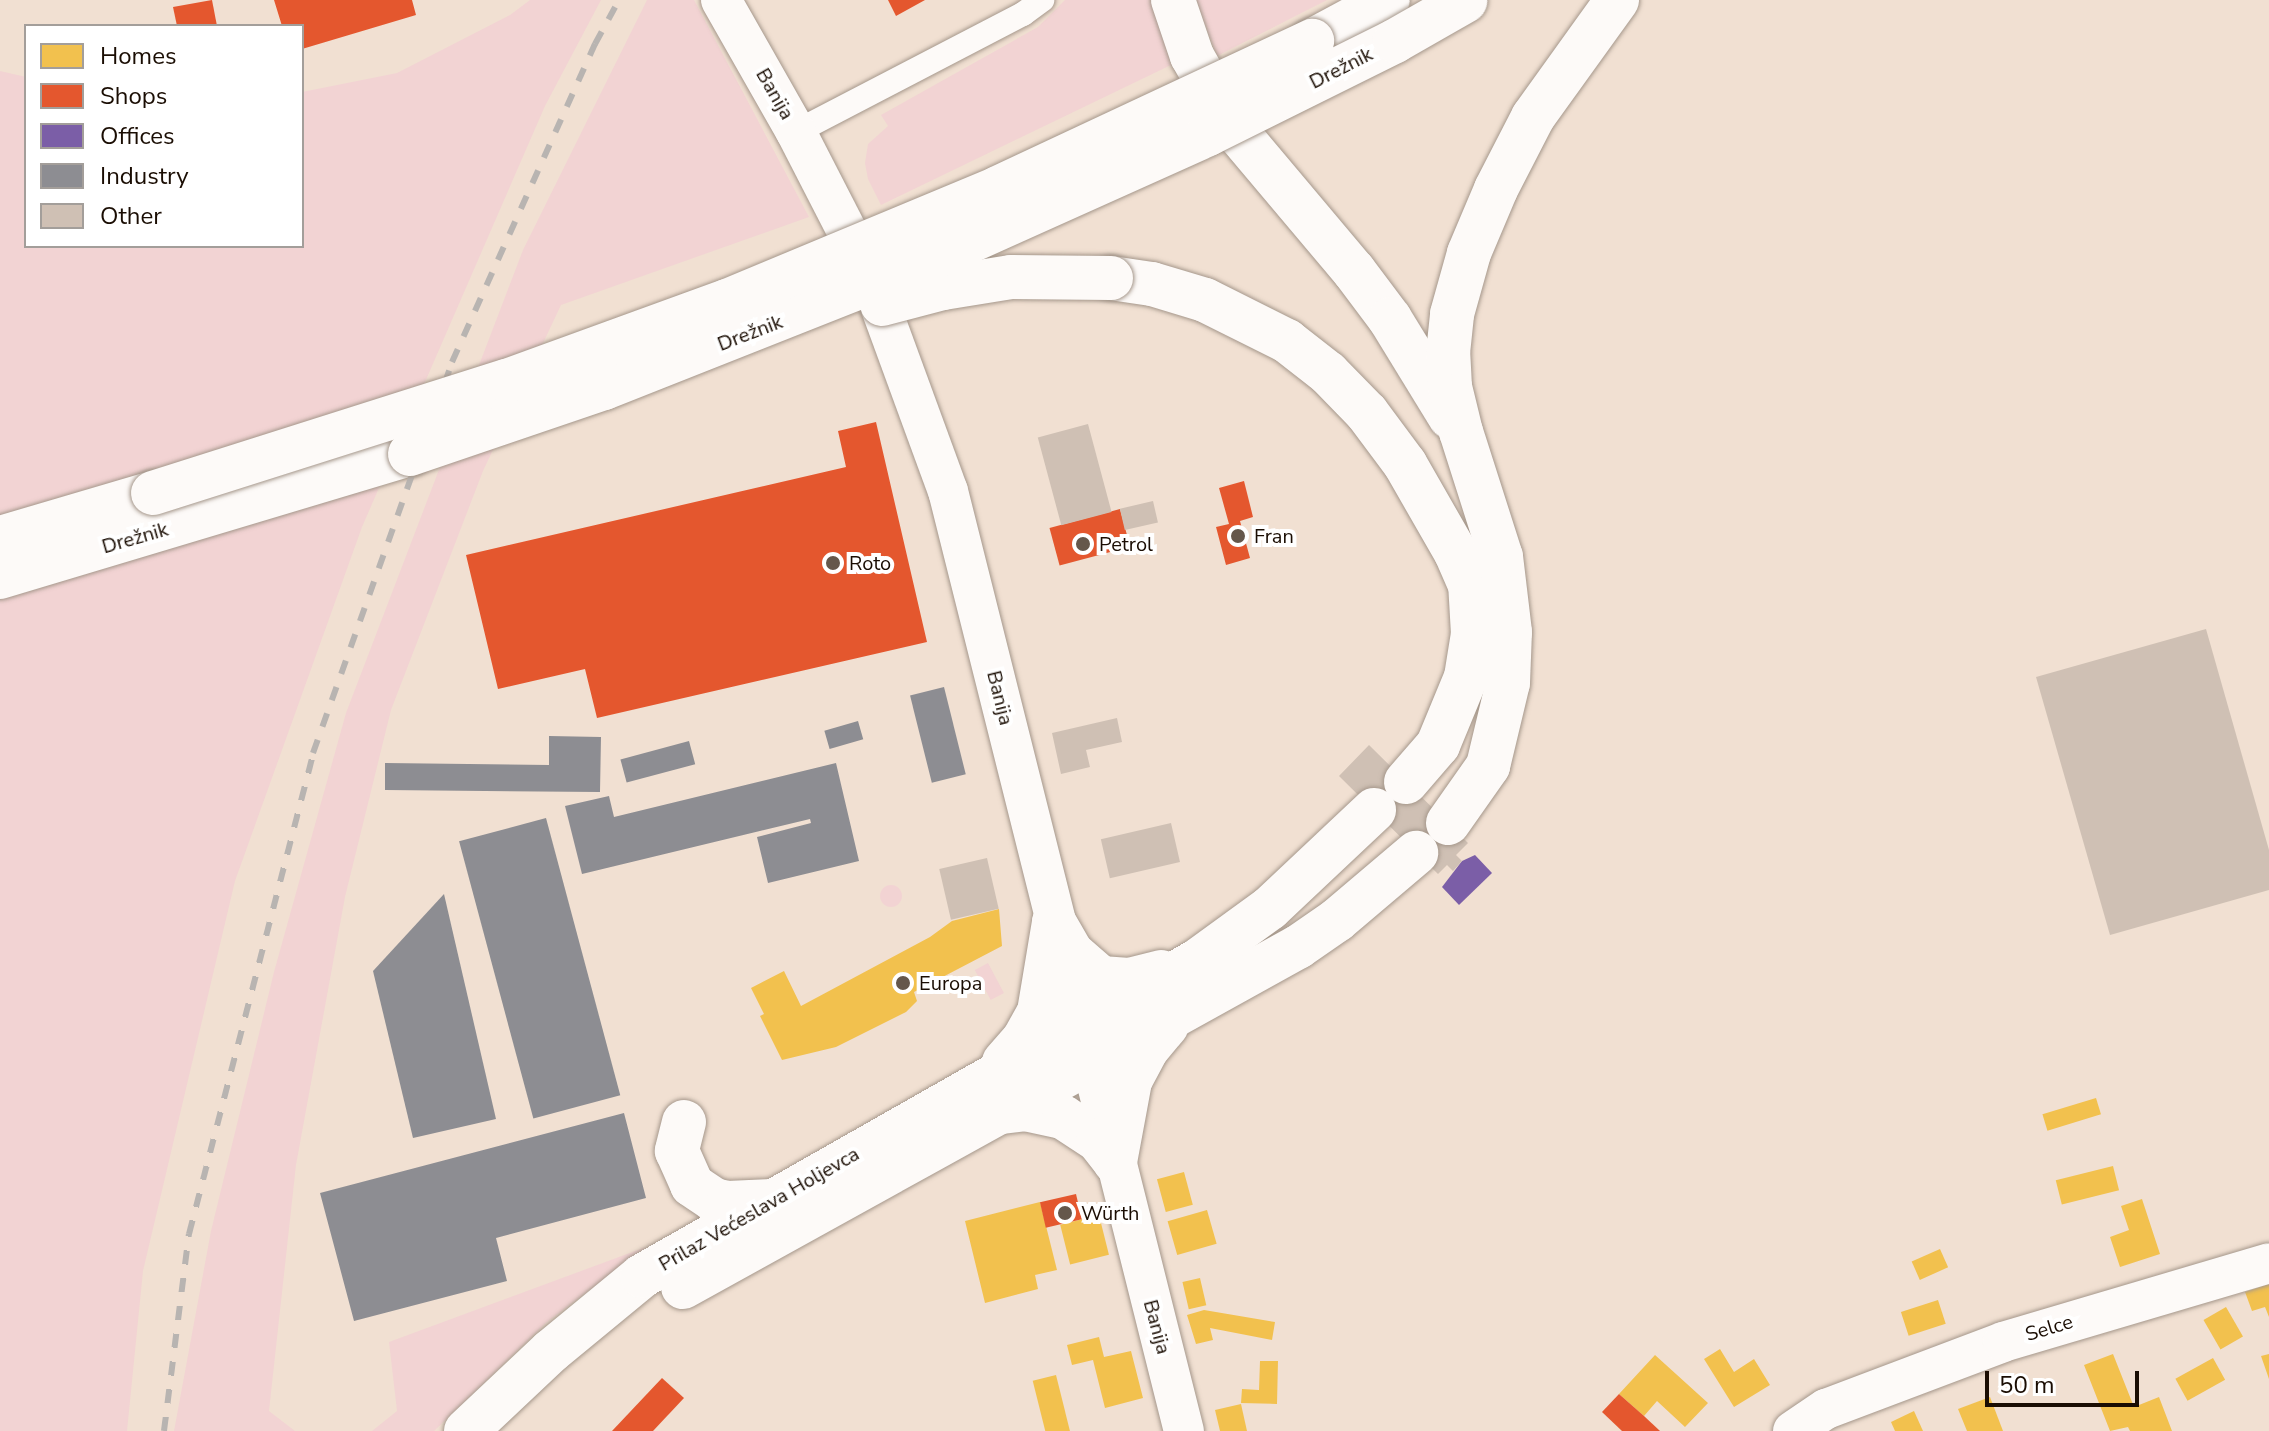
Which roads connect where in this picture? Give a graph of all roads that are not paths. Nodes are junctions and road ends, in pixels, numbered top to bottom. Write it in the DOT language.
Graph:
graph roads {
  1 [pos="721,0"];
  2 [pos="1042,0"];
  3 [pos="1173,0"];
  4 [pos="1388,0"];
  5 [pos="1466,0"];
  6 [pos="1617,0"];
  7 [pos="796,132"];
  8 [pos="1409,355"];
  9 [pos="666,364"];
  10 [pos="1461,432"];
  11 [pos="0,538"];
  12 [pos="0,577"];
  13 [pos="1473,592"];
  14 [pos="1406,782"];
  15 [pos="1374,810"];
  16 [pos="1448,823"];
  17 [pos="1416,853"];
  18 [pos="1054,922"];
  19 [pos="1197,961"];
  20 [pos="1175,1016"];
  21 [pos="1085,1046"];
  22 [pos="994,1097"];
  23 [pos="684,1122"];
  24 [pos="1115,1162"];
  25 [pos="775,1201"];
  26 [pos="2269,1263"];
  27 [pos="466,1431"];
  28 [pos="508,1431"];
  29 [pos="1184,1431"];
  30 [pos="1793,1431"];
  1 -- 7 [label="main road, Banija"];
  2 -- 7 [label="street"];
  3 -- 8 [label="highway"];
  4 -- 11 [label="highway, Drežnik, bridge"];
  5 -- 9 [label="highway, Drežnik, bridge"];
  6 -- 10 [label="highway"];
  7 -- 18 [label="main road, Banija"];
  8 -- 10 [label="highway"];
  8 -- 13 [label="highway"];
  9 -- 12 [label="highway, Drežnik, bridge"];
  9 -- 13 [label="highway, bridge"];
  10 -- 16 [label="highway"];
  13 -- 14 [label="highway"];
  15 -- 19 [label="highway"];
  17 -- 20 [label="highway"];
  18 -- 19 [label="highway"];
  18 -- 21 [label="main road, Banija"];
  18 -- 22 [label="highway"];
  19 -- 21 [label="highway"];
  20 -- 21 [label="highway"];
  20 -- 24 [label="highway"];
  21 -- 22 [label="highway, Prilaz Većeslava Holjevca"];
  21 -- 24 [label="main road, Banija"];
  22 -- 24 [label="highway"];
  22 -- 25 [label="highway, Prilaz Većeslava Holjevca"];
  22 -- 28 [label="highway, Prilaz Većeslava Holjevca"];
  23 -- 25 [label="highway"];
  24 -- 29 [label="main road, Banija"];
  25 -- 27 [label="highway, Prilaz Većeslava Holjevca"];
  26 -- 30 [label="main road, Selce"];
}
